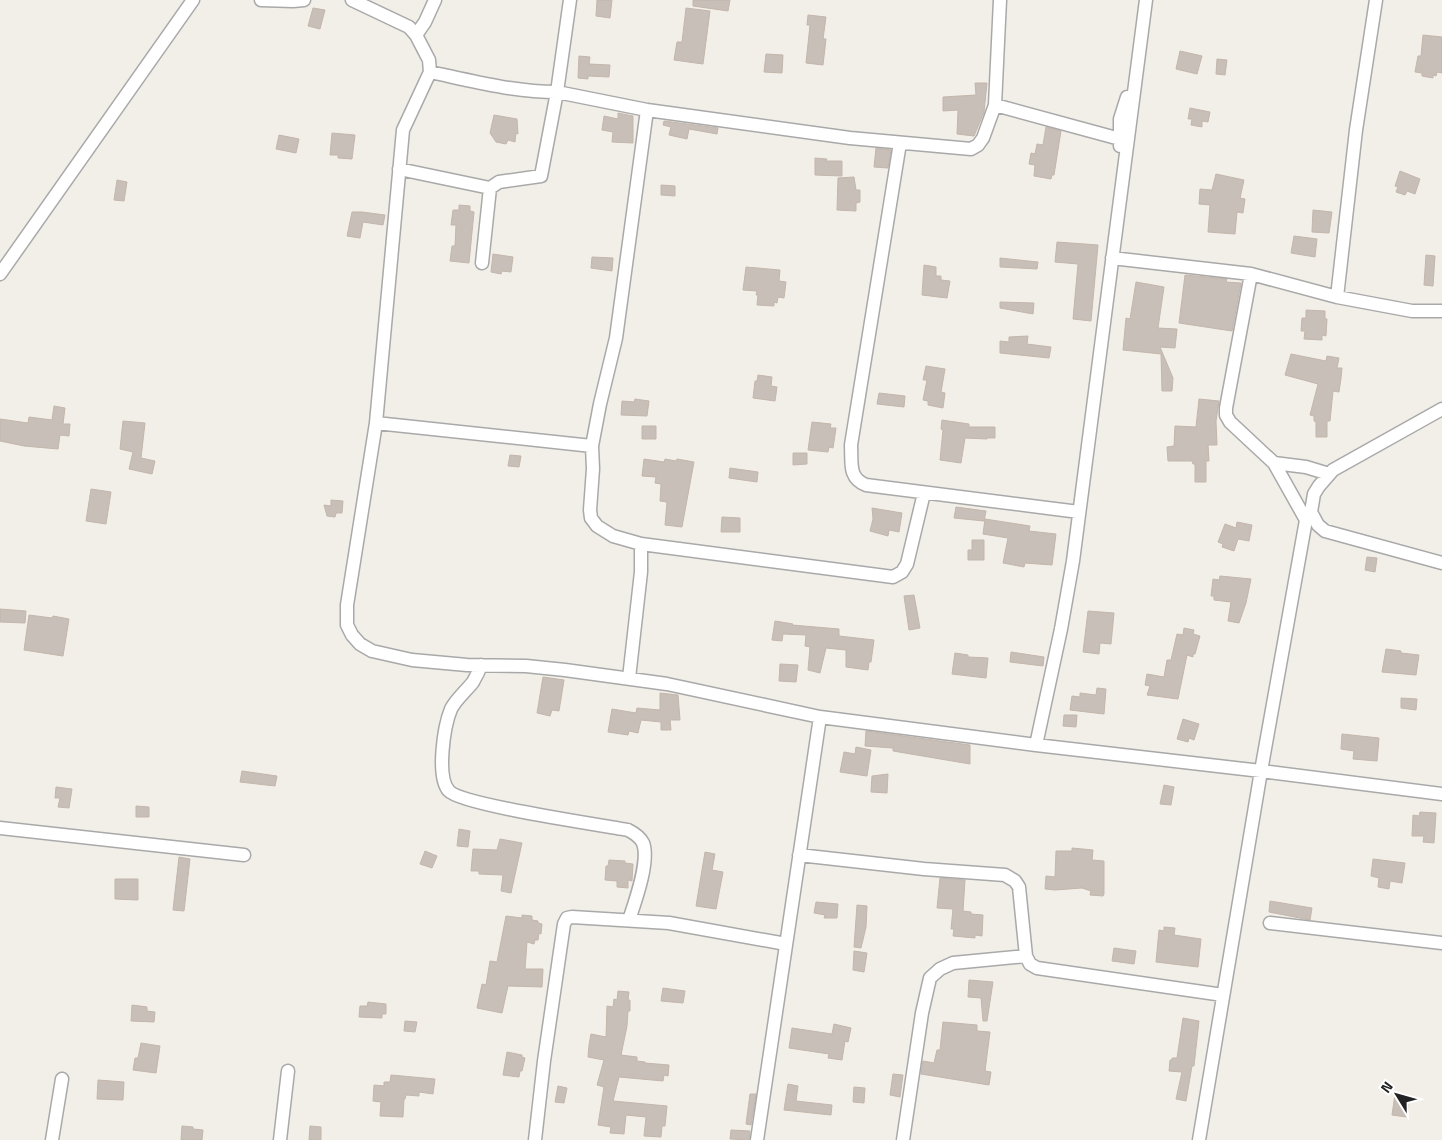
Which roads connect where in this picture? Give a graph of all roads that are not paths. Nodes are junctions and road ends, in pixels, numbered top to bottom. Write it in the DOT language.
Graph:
graph roads {
  1 [pos="193,0"];
  2 [pos="261,0"];
  3 [pos="304,0"];
  4 [pos="352,0"];
  5 [pos="435,0"];
  6 [pos="570,0"];
  7 [pos="1000,0"];
  8 [pos="1146,0"];
  9 [pos="1376,0"];
  10 [pos="416,35"];
  11 [pos="430,72"];
  12 [pos="1135,84"];
  13 [pos="557,92"];
  14 [pos="994,104"];
  15 [pos="648,110"];
  16 [pos="1120,138"];
  17 [pos="900,143"];
  18 [pos="399,169"];
  19 [pos="1123,174"];
  20 [pos="490,188"];
  21 [pos="1112,258"];
  22 [pos="482,263"];
  23 [pos="0,274"];
  24 [pos="1251,274"];
  25 [pos="1337,297"];
  26 [pos="1442,311"];
  27 [pos="1442,409"];
  28 [pos="376,423"];
  29 [pos="592,446"];
  30 [pos="1274,463"];
  31 [pos="1329,474"];
  32 [pos="924,492"];
  33 [pos="1079,512"];
  34 [pos="1309,516"];
  35 [pos="641,544"];
  36 [pos="1442,563"];
  37 [pos="482,665"];
  38 [pos="629,678"];
  39 [pos="820,717"];
  40 [pos="1036,745"];
  41 [pos="1261,771"];
  42 [pos="1442,794"];
  43 [pos="0,828"];
  44 [pos="244,855"];
  45 [pos="799,855"];
  46 [pos="629,920"];
  47 [pos="1270,923"];
  48 [pos="1442,942"];
  49 [pos="786,944"];
  50 [pos="1026,956"];
  51 [pos="1223,995"];
  52 [pos="288,1071"];
  53 [pos="62,1079"];
  54 [pos="52,1140"];
  55 [pos="280,1140"];
  56 [pos="535,1140"];
  57 [pos="757,1140"];
  58 [pos="903,1140"];
  59 [pos="1199,1140"];
  1 -- 23 [label="street"];
  2 -- 3 [label="street"];
  4 -- 10 [label="street"];
  5 -- 10 [label="street"];
  6 -- 13 [label="street"];
  7 -- 14 [label="street"];
  8 -- 12 [label="street"];
  9 -- 25 [label="street"];
  10 -- 11 [label="street"];
  11 -- 13 [label="street"];
  11 -- 18 [label="street"];
  12 -- 16 [label="street"];
  12 -- 19 [label="street"];
  13 -- 15 [label="street"];
  13 -- 20 [label="street"];
  14 -- 16 [label="street"];
  14 -- 17 [label="street"];
  15 -- 17 [label="street"];
  15 -- 29 [label="street"];
  16 -- 19 [label="street"];
  17 -- 32 [label="street"];
  18 -- 20 [label="street"];
  18 -- 28 [label="street"];
  19 -- 21 [label="street"];
  20 -- 22 [label="street"];
  21 -- 24 [label="street"];
  21 -- 33 [label="street"];
  24 -- 25 [label="street"];
  24 -- 30 [label="street"];
  25 -- 26 [label="street"];
  27 -- 31 [label="street"];
  28 -- 29 [label="street"];
  28 -- 37 [label="street"];
  29 -- 35 [label="street"];
  30 -- 31 [label="street"];
  30 -- 34 [label="street"];
  31 -- 34 [label="street"];
  32 -- 33 [label="street"];
  32 -- 35 [label="street"];
  33 -- 40 [label="street"];
  34 -- 36 [label="street"];
  34 -- 41 [label="street"];
  35 -- 38 [label="street"];
  37 -- 38 [label="street"];
  37 -- 46 [label="street"];
  38 -- 39 [label="street"];
  39 -- 40 [label="street"];
  39 -- 45 [label="street"];
  40 -- 41 [label="street"];
  41 -- 42 [label="street"];
  41 -- 51 [label="street"];
  43 -- 44 [label="street"];
  45 -- 49 [label="street"];
  45 -- 50 [label="street"];
  46 -- 49 [label="street"];
  46 -- 56 [label="street"];
  47 -- 48 [label="street"];
  49 -- 57 [label="street"];
  50 -- 51 [label="street"];
  50 -- 58 [label="street"];
  51 -- 59 [label="street"];
  52 -- 55 [label="street"];
  53 -- 54 [label="street"];
}
